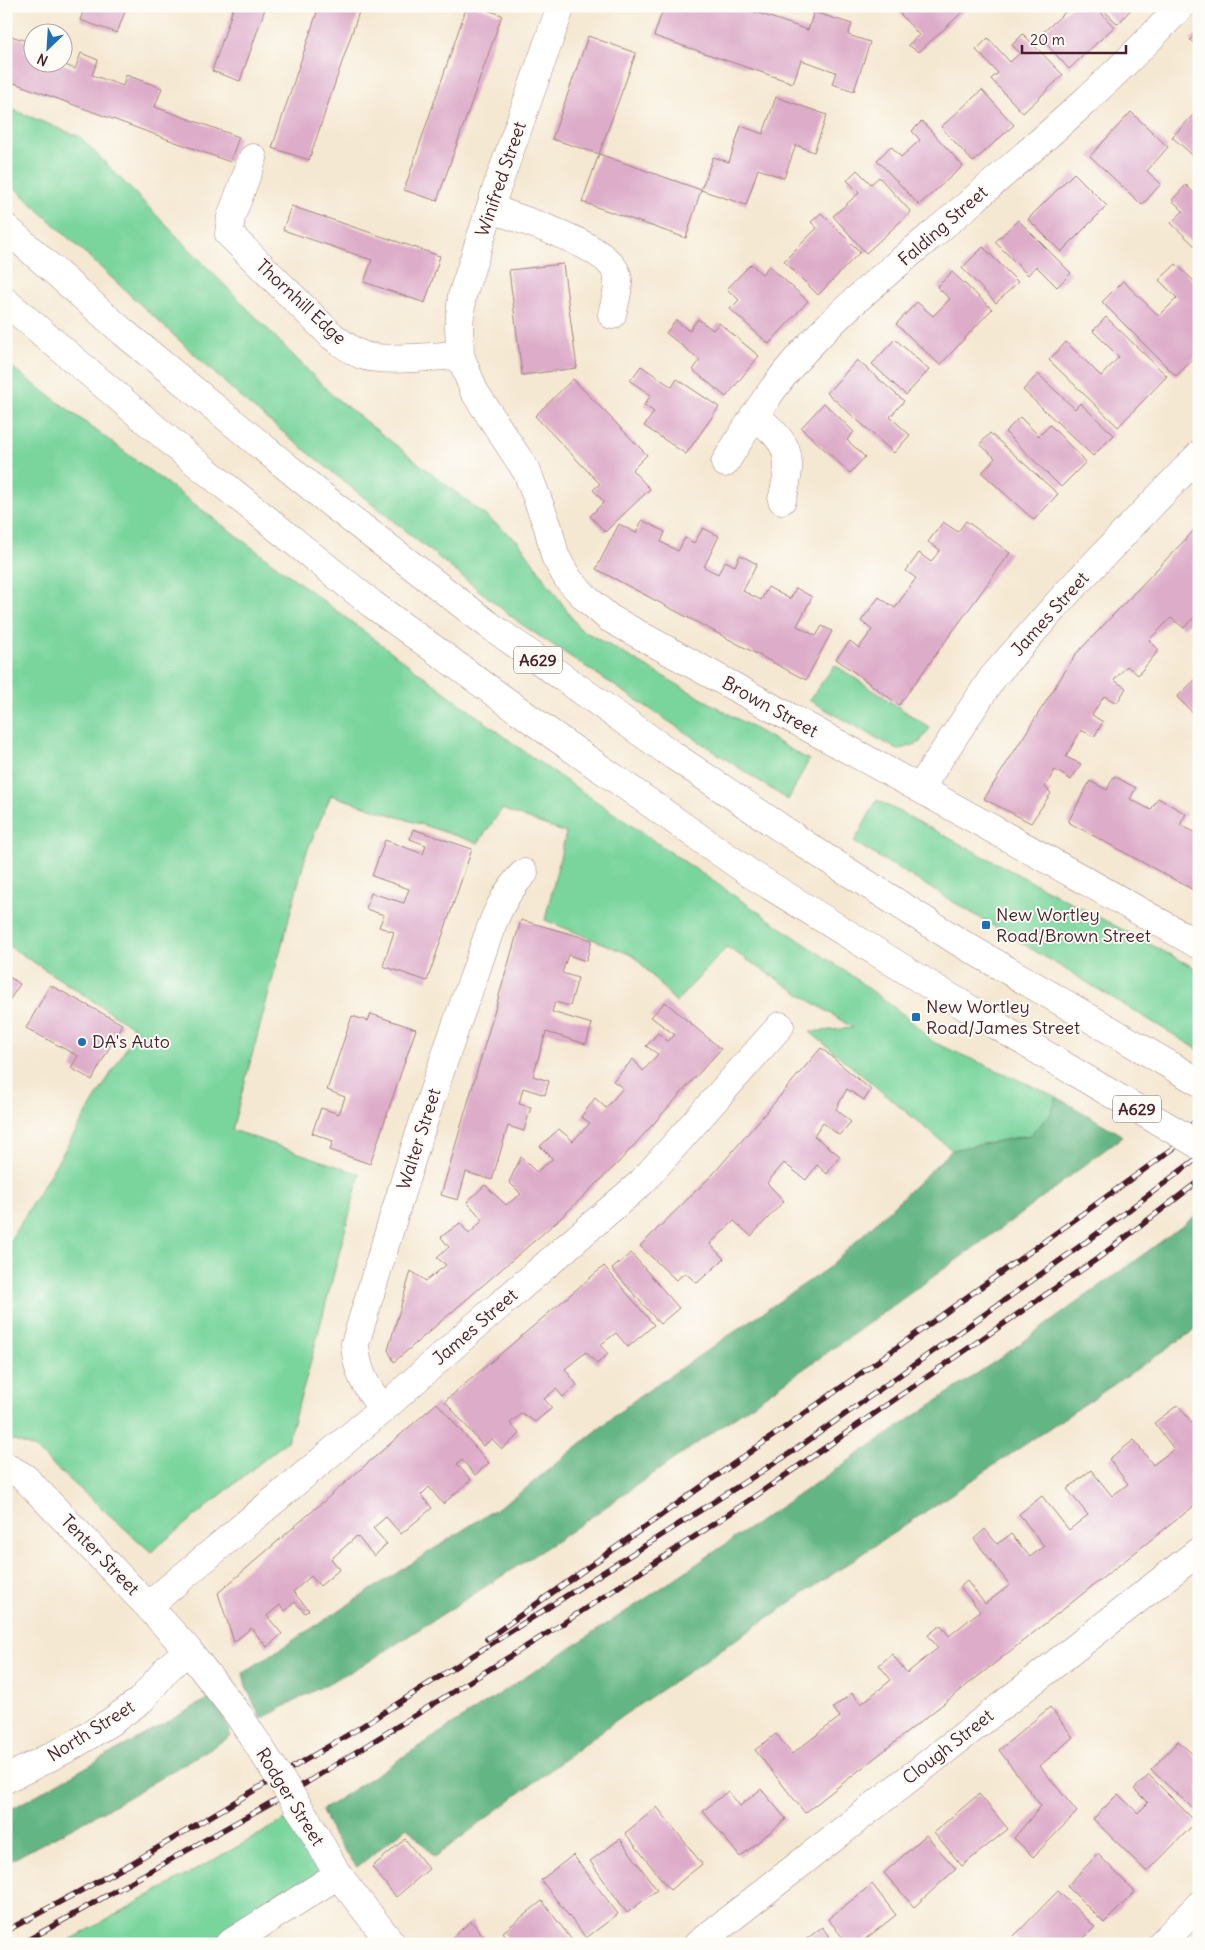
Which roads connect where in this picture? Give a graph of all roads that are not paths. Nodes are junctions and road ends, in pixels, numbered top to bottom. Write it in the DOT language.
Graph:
graph roads {
  1 [pos="561,6"];
  2 [pos="1181,6"];
  3 [pos="253,158"];
  4 [pos="491,209"];
  5 [pos="6,228"];
  6 [pos="6,302"];
  7 [pos="612,315"];
  8 [pos="460,355"];
  9 [pos="754,415"];
  10 [pos="1199,455"];
  11 [pos="725,463"];
  12 [pos="782,500"];
  13 [pos="920,788"];
  14 [pos="524,873"];
  15 [pos="1199,945"];
  16 [pos="780,1026"];
  17 [pos="1199,1082"];
  18 [pos="1199,1146"];
  19 [pos="383,1409"];
  20 [pos="6,1467"];
  21 [pos="1199,1551"];
  22 [pos="148,1606"];
  23 [pos="188,1650"];
  24 [pos="6,1779"];
  25 [pos="338,1875"];
  26 [pos="1199,1905"];
  27 [pos="229,1944"];
  28 [pos="392,1944"];
  29 [pos="698,1944"];
  30 [pos="1161,1944"];
  1 -- 4 [label="street, Winifred Street"];
  2 -- 9 [label="street, Falding Street"];
  3 -- 8 [label="street, Thornhill Edge"];
  4 -- 7 [label="street"];
  4 -- 8 [label="street, Winifred Street"];
  5 -- 17 [label="street, A629"];
  6 -- 18 [label="street, A629, bridge"];
  8 -- 13 [label="street, Brown Street"];
  9 -- 11 [label="street, Falding Street"];
  9 -- 12 [label="street"];
  10 -- 13 [label="street, James Street"];
  13 -- 15 [label="street, Brown Street"];
  14 -- 19 [label="street, Walter Street"];
  16 -- 19 [label="street, James Street"];
  19 -- 22 [label="street, James Street"];
  20 -- 22 [label="street, Tenter Street"];
  21 -- 29 [label="street, Clough Street"];
  22 -- 23 [label="street, Tenter Street"];
  23 -- 24 [label="street, North Street"];
  23 -- 25 [label="street, Rodger Street, bridge"];
  25 -- 27 [label="street"];
  25 -- 28 [label="street, Rodger Street"];
  26 -- 30 [label="street"];
}
